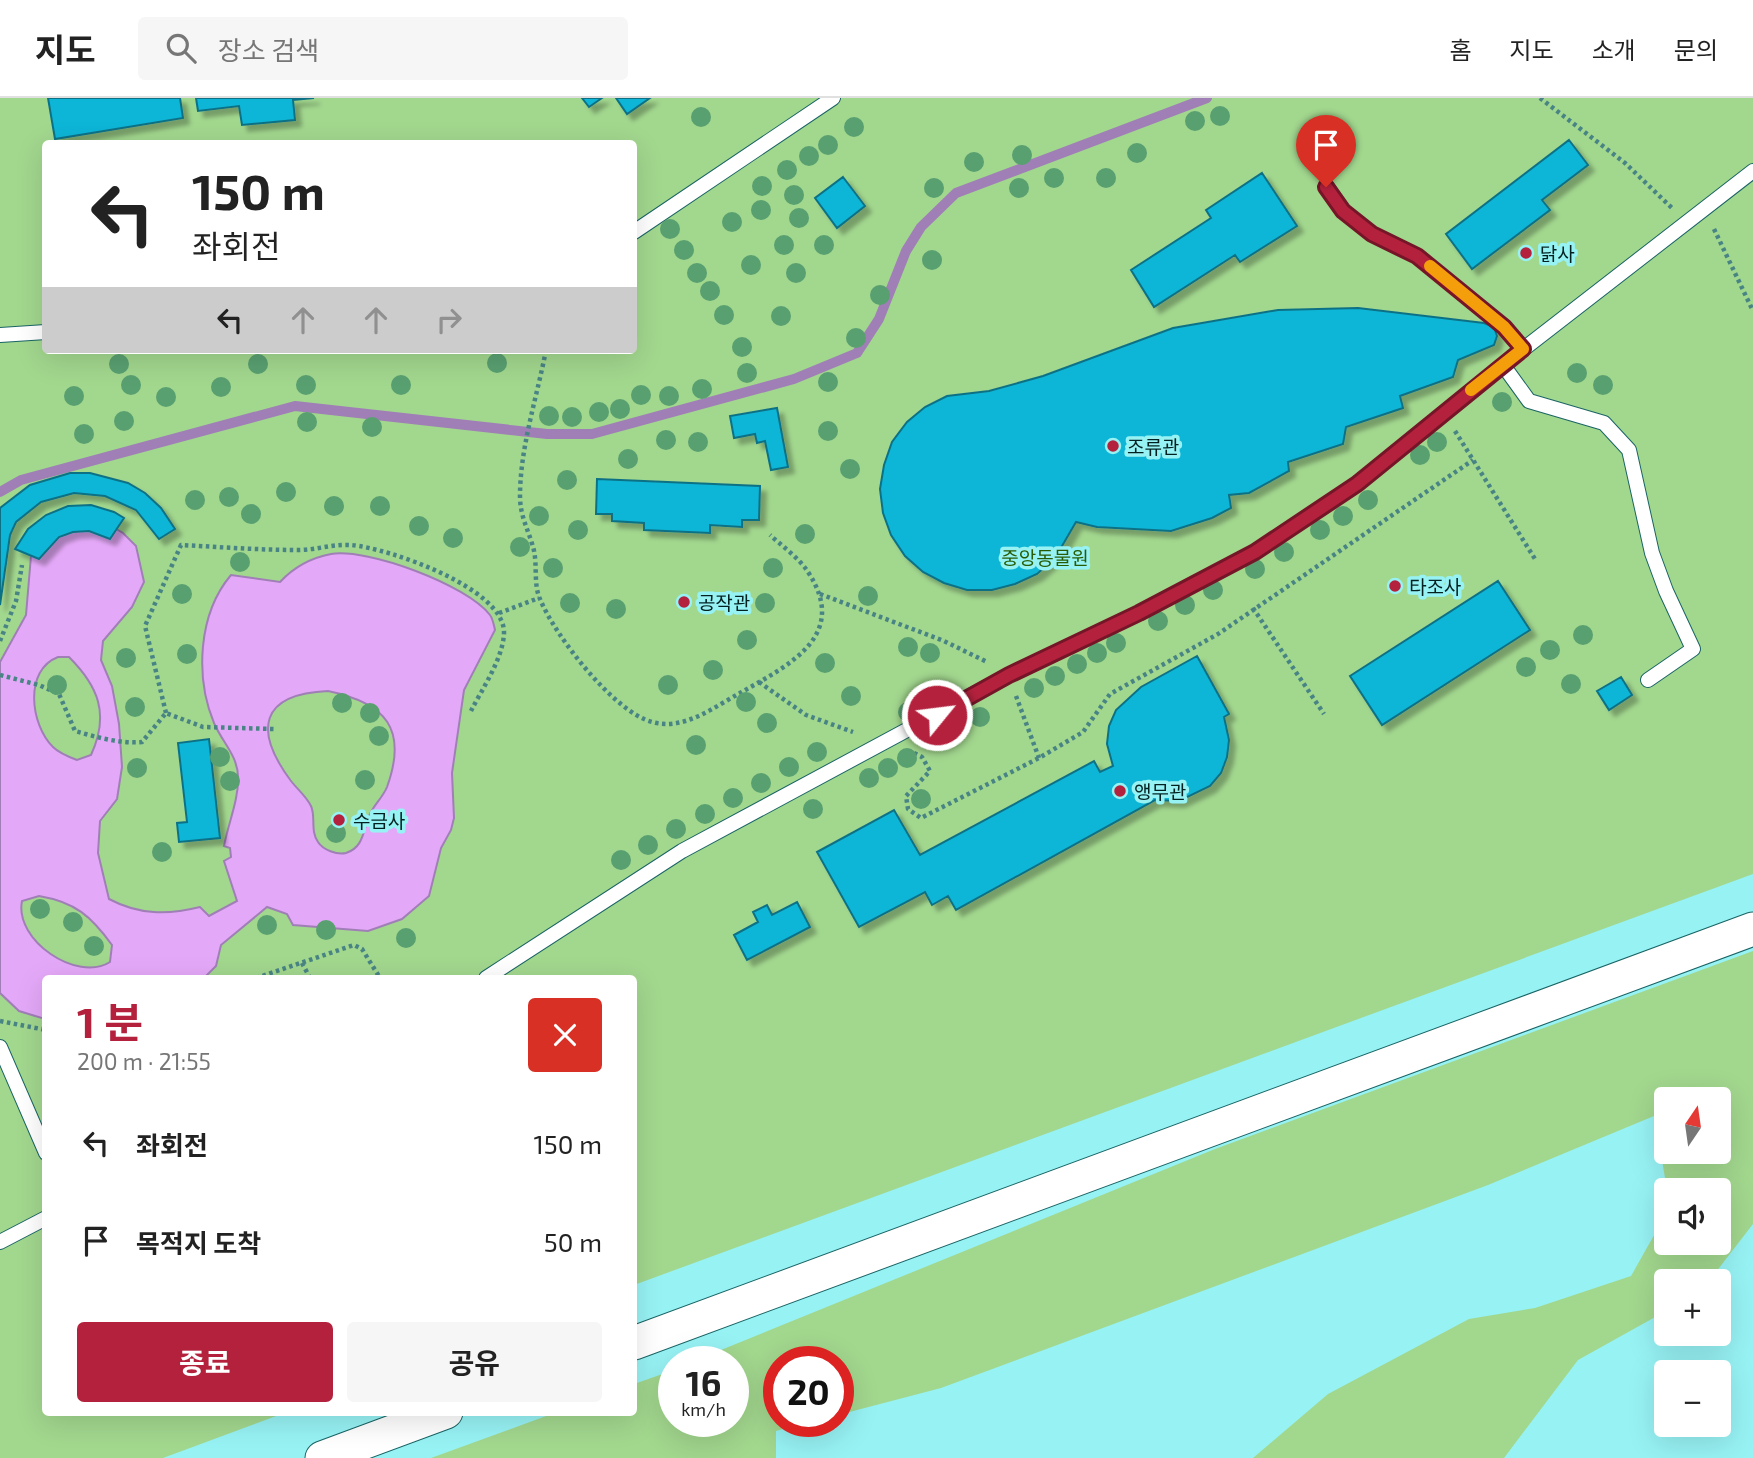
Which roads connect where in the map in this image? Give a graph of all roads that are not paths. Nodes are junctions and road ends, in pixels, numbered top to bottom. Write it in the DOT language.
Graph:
graph roads {
  1 [pos="833,98"];
  2 [pos="1753,171"];
  3 [pos="1326,187"];
  4 [pos="637,230"];
  5 [pos="42,332"];
  6 [pos="0,335"];
  7 [pos="1523,349"];
  8 [pos="1503,365"];
  9 [pos="1648,680"];
  10 [pos="1753,929"];
  11 [pos="491,975"];
  12 [pos="0,1047"];
  13 [pos="42,1144"];
  14 [pos="42,1220"];
  15 [pos="0,1242"];
  16 [pos="637,1342"];
  17 [pos="435,1416"];
  18 [pos="322,1458"];
  1 -- 4 [label="lane"];
  2 -- 7 [label="lane"];
  3 -- 7 [label="lane"];
  5 -- 6 [label="lane"];
  7 -- 8 [label="lane"];
  8 -- 9 [label="lane"];
  8 -- 11 [label="lane"];
  10 -- 16 [label="street"];
  12 -- 13 [label="lane"];
  14 -- 15 [label="lane"];
  17 -- 18 [label="street"];
}
